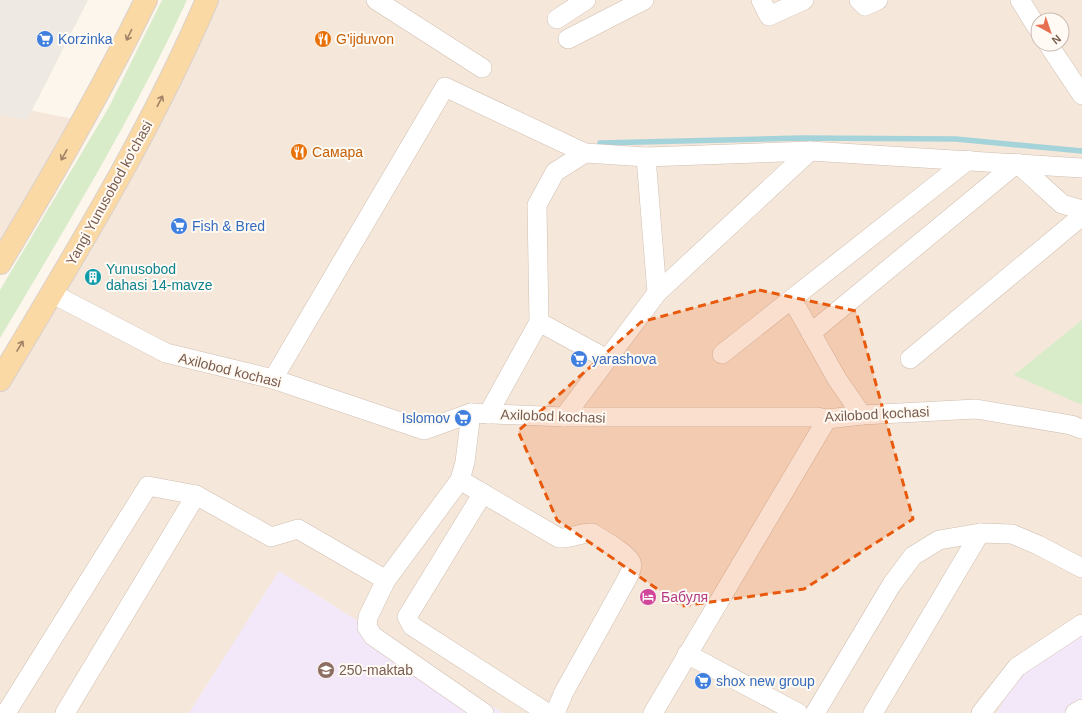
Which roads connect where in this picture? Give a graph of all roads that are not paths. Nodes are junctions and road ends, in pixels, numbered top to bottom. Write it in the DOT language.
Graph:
graph roads {
  1 [pos="146,0"];
  2 [pos="207,0"];
  3 [pos="376,0"];
  4 [pos="586,0"];
  5 [pos="644,0"];
  6 [pos="761,0"];
  7 [pos="804,0"];
  8 [pos="860,0"];
  9 [pos="878,0"];
  10 [pos="1020,0"];
  11 [pos="1030,16"];
  12 [pos="558,19"];
  13 [pos="568,39"];
  14 [pos="1053,52"];
  15 [pos="482,68"];
  16 [pos="1082,96"];
  17 [pos="810,151"];
  18 [pos="585,153"];
  19 [pos="646,157"];
  20 [pos="968,160"];
  21 [pos="1017,163"];
  22 [pos="1082,168"];
  23 [pos="1082,210"];
  24 [pos="1082,216"];
  25 [pos="0,263"];
  26 [pos="52,293"];
  27 [pos="657,293"];
  28 [pos="792,299"];
  29 [pos="539,322"];
  30 [pos="811,333"];
  31 [pos="722,354"];
  32 [pos="607,359"];
  33 [pos="910,359"];
  34 [pos="273,379"];
  35 [pos="0,380"];
  36 [pos="479,413"];
  37 [pos="862,415"];
  38 [pos="564,417"];
  39 [pos="827,419"];
  40 [pos="1082,429"];
  41 [pos="460,480"];
  42 [pos="483,493"];
  43 [pos="196,495"];
  44 [pos="980,532"];
  45 [pos="1082,568"];
  46 [pos="386,580"];
  47 [pos="1082,624"];
  48 [pos="687,654"];
  49 [pos="1082,709"];
  50 [pos="6,713"];
  51 [pos="65,713"];
  52 [pos="484,713"];
  53 [pos="547,713"];
  54 [pos="555,713"];
  55 [pos="653,713"];
  56 [pos="798,713"];
  57 [pos="815,713"];
  58 [pos="873,713"];
  59 [pos="981,713"];
  60 [pos="1075,713"];
  1 -- 25 [label="main road, one-way"];
  26 -- 2 [label="main road, Yangi Yunusobod ko'chasi, one-way"];
  3 -- 15 [label="street"];
  4 -- 12 [label="street"];
  5 -- 13 [label="street"];
  6 -- 7 [label="street"];
  8 -- 9 [label="street"];
  10 -- 11 [label="street"];
  14 -- 16 [label="street"];
  17 -- 19 [label="street"];
  17 -- 20 [label="street"];
  17 -- 27 [label="street"];
  18 -- 19 [label="street"];
  18 -- 29 [label="street"];
  18 -- 34 [label="street"];
  19 -- 27 [label="street"];
  20 -- 21 [label="street"];
  20 -- 28 [label="street"];
  21 -- 22 [label="street"];
  21 -- 23 [label="street"];
  21 -- 30 [label="street"];
  24 -- 33 [label="street"];
  26 -- 34 [label="street, Axilobod kochasi"];
  35 -- 26 [label="main road, Yangi Yunusobod ko'chasi, one-way"];
  27 -- 32 [label="street"];
  28 -- 30 [label="street"];
  28 -- 31 [label="street"];
  29 -- 32 [label="street"];
  29 -- 36 [label="street"];
  30 -- 37 [label="street"];
  32 -- 38 [label="street"];
  34 -- 36 [label="street, Axilobod kochasi"];
  36 -- 38 [label="street, Axilobod kochasi"];
  36 -- 41 [label="street"];
  37 -- 39 [label="street, Axilobod kochasi"];
  37 -- 40 [label="street, Axilobod kochasi"];
  38 -- 39 [label="street, Axilobod kochasi"];
  39 -- 48 [label="street"];
  41 -- 42 [label="street"];
  41 -- 46 [label="street"];
  42 -- 53 [label="street"];
  42 -- 54 [label="street"];
  43 -- 46 [label="street"];
  43 -- 50 [label="street"];
  43 -- 51 [label="street"];
  44 -- 45 [label="street"];
  44 -- 57 [label="street"];
  44 -- 58 [label="street"];
  46 -- 52 [label="street"];
  47 -- 59 [label="street"];
  48 -- 55 [label="street"];
  48 -- 56 [label="street"];
  49 -- 60 [label="street"];
}
